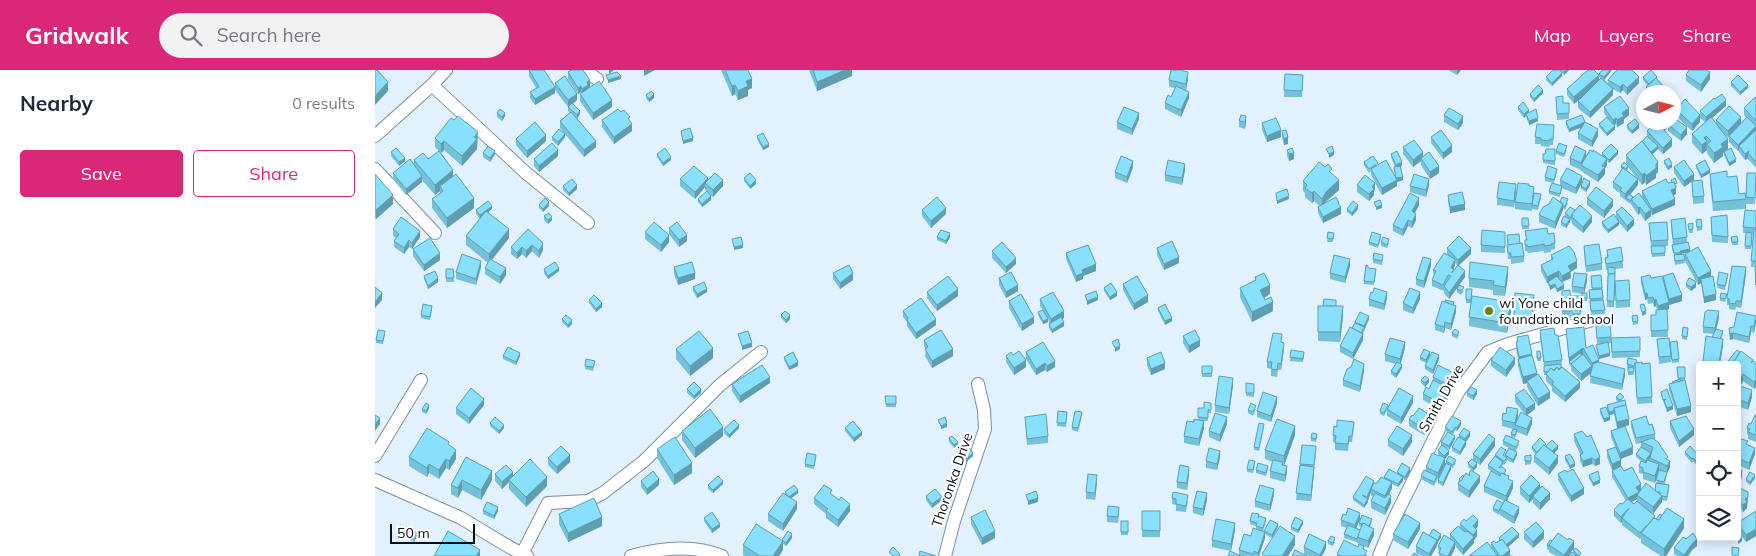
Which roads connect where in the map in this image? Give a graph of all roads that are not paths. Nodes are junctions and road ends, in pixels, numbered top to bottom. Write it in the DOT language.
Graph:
graph roads {
  1 [pos="446,70"];
  2 [pos="585,70"];
  3 [pos="597,79"];
  4 [pos="432,85"];
  5 [pos="376,133"];
  6 [pos="375,169"];
  7 [pos="588,223"];
  8 [pos="435,233"];
  9 [pos="1589,321"];
  10 [pos="761,352"];
  11 [pos="421,380"];
  12 [pos="978,384"];
  13 [pos="375,456"];
  14 [pos="375,480"];
  15 [pos="525,555"];
  16 [pos="631,556"];
  17 [pos="722,556"];
  18 [pos="945,556"];
  19 [pos="1379,556"];
  1 -- 4 [label="street"];
  2 -- 3 [label="street"];
  4 -- 5 [label="street"];
  4 -- 7 [label="street"];
  6 -- 8 [label="street"];
  9 -- 19 [label="street, Smith Drive"];
  10 -- 15 [label="street"];
  11 -- 13 [label="street"];
  12 -- 18 [label="street, Thoronka Drive"];
  14 -- 15 [label="street"];
  16 -- 17 [label="street"];
}
